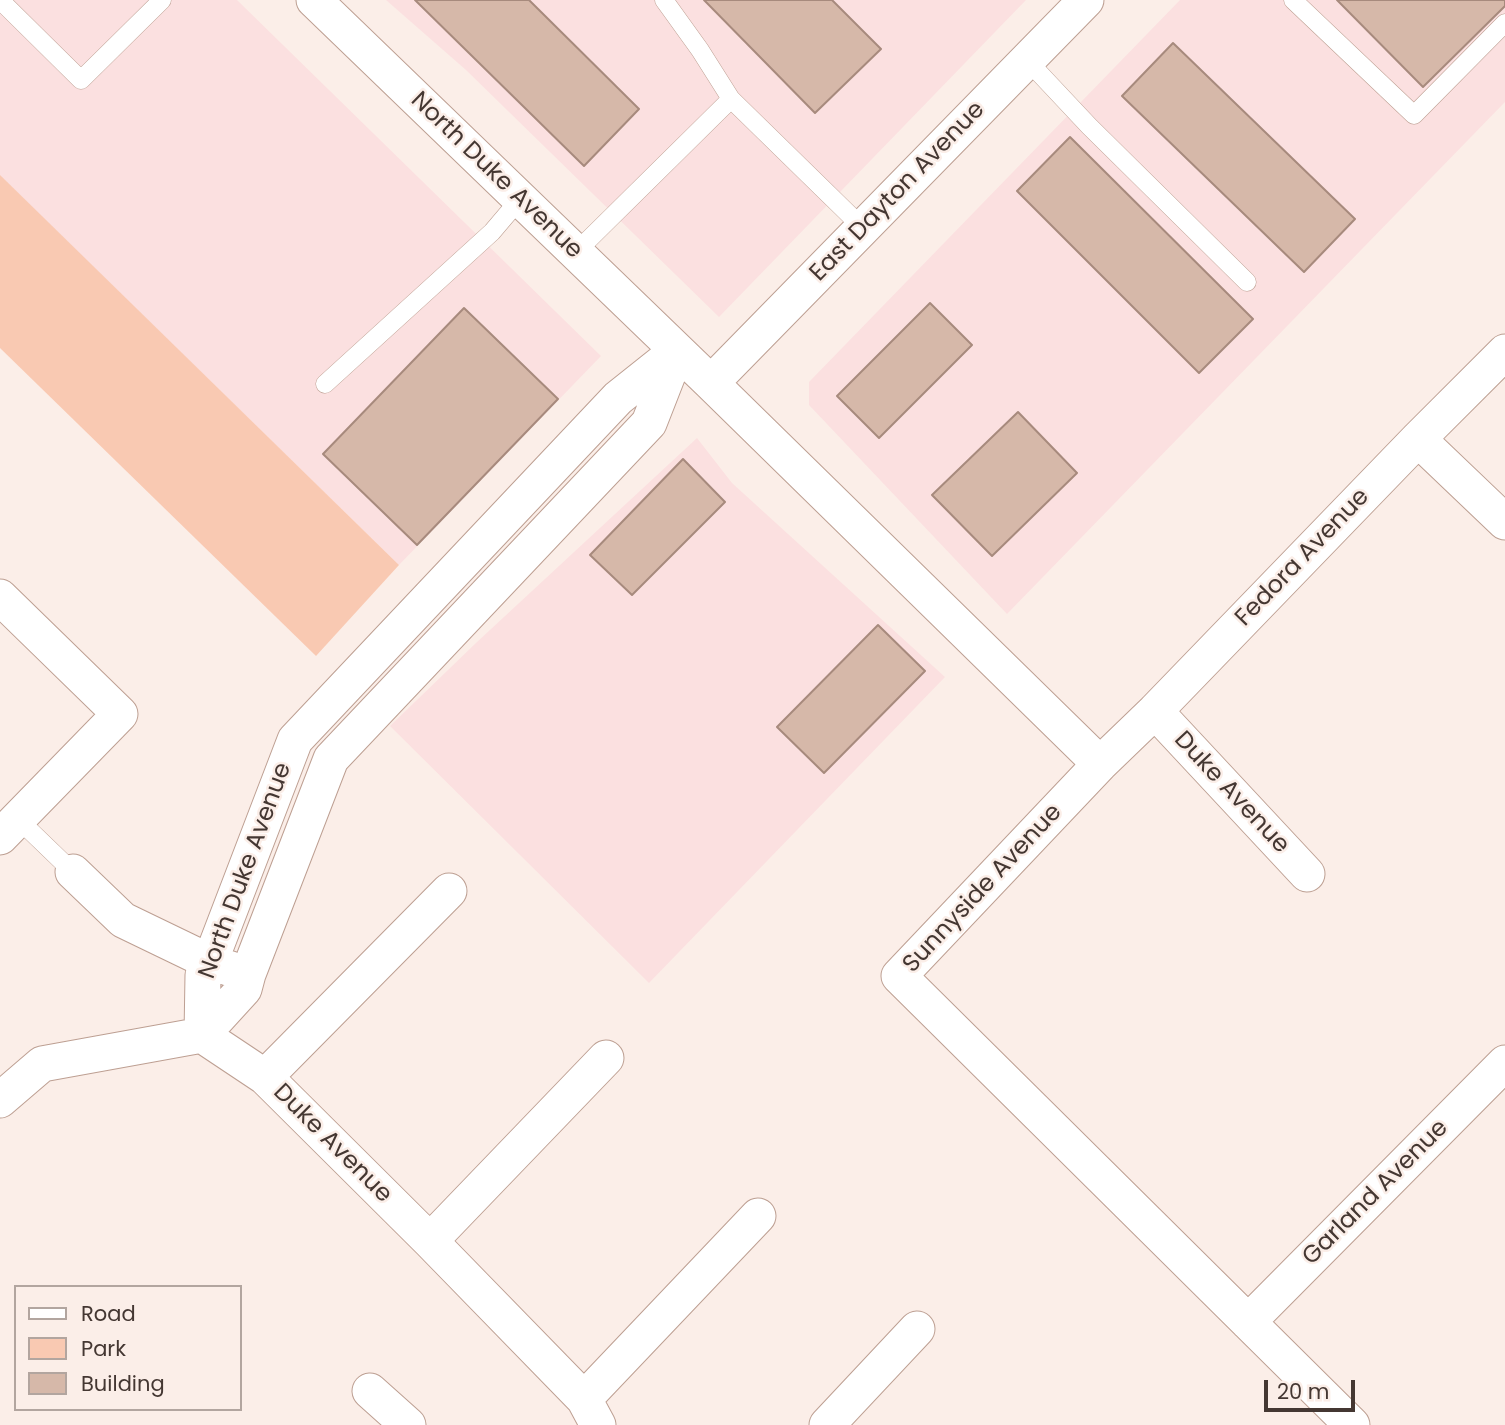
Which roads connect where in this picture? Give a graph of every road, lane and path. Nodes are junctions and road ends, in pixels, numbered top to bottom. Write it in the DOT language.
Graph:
graph roads {
  1 [pos="0,0"];
  2 [pos="162,0"];
  3 [pos="314,0"];
  4 [pos="664,0"];
  5 [pos="1086,0"];
  6 [pos="1293,0"];
  7 [pos="1505,23"];
  8 [pos="1027,60"];
  9 [pos="731,99"];
  10 [pos="520,199"];
  11 [pos="863,228"];
  12 [pos="575,253"];
  13 [pos="1247,282"];
  14 [pos="677,351"];
  15 [pos="1505,352"];
  16 [pos="711,383"];
  17 [pos="325,384"];
  18 [pos="1418,439"];
  19 [pos="1505,522"];
  20 [pos="0,597"];
  21 [pos="1155,711"];
  22 [pos="1100,764"];
  23 [pos="9,828"];
  24 [pos="74,872"];
  25 [pos="1307,874"];
  26 [pos="449,891"];
  27 [pos="209,962"];
  28 [pos="248,974"];
  29 [pos="202,1035"];
  30 [pos="606,1058"];
  31 [pos="1505,1063"];
  32 [pos="265,1077"];
  33 [pos="0,1100"];
  34 [pos="758,1216"];
  35 [pos="430,1241"];
  36 [pos="1248,1322"];
  37 [pos="917,1329"];
  38 [pos="370,1391"];
  39 [pos="591,1412"];
  40 [pos="408,1425"];
  41 [pos="827,1425"];
  42 [pos="1352,1425"];
  1 -- 2 [label="lane"];
  3 -- 10 [label="street, North Duke Avenue"];
  4 -- 9 [label="lane"];
  5 -- 8 [label="street, East Dayton Avenue"];
  6 -- 7 [label="lane"];
  8 -- 11 [label="street, East Dayton Avenue"];
  8 -- 13 [label="lane"];
  9 -- 11 [label="lane"];
  9 -- 12 [label="lane"];
  10 -- 12 [label="street, North Duke Avenue"];
  10 -- 17 [label="lane"];
  11 -- 16 [label="street, East Dayton Avenue"];
  12 -- 14 [label="street, North Duke Avenue"];
  14 -- 16 [label="street, North Duke Avenue"];
  14 -- 27 [label="street, North Duke Avenue"];
  14 -- 28 [label="street, North Duke Avenue"];
  15 -- 18 [label="street, Fedora Avenue"];
  16 -- 22 [label="street"];
  18 -- 19 [label="street"];
  18 -- 21 [label="street, Fedora Avenue"];
  20 -- 23 [label="street"];
  21 -- 22 [label="street, Fedora Avenue"];
  21 -- 25 [label="street, Duke Avenue"];
  22 -- 36 [label="street, Sunnyside Avenue"];
  23 -- 24 [label="lane"];
  24 -- 27 [label="street"];
  26 -- 32 [label="street"];
  27 -- 28 [label="street"];
  27 -- 29 [label="street, North Duke Avenue"];
  28 -- 29 [label="street, North Duke Avenue"];
  29 -- 32 [label="street, Duke Avenue"];
  29 -- 33 [label="street"];
  30 -- 35 [label="street"];
  31 -- 36 [label="street, Garland Avenue"];
  32 -- 35 [label="street, Duke Avenue"];
  34 -- 39 [label="street"];
  35 -- 39 [label="street, Duke Avenue"];
  36 -- 42 [label="street, Sunnyside Avenue"];
  37 -- 41 [label="street"];
  38 -- 40 [label="street"];
}
